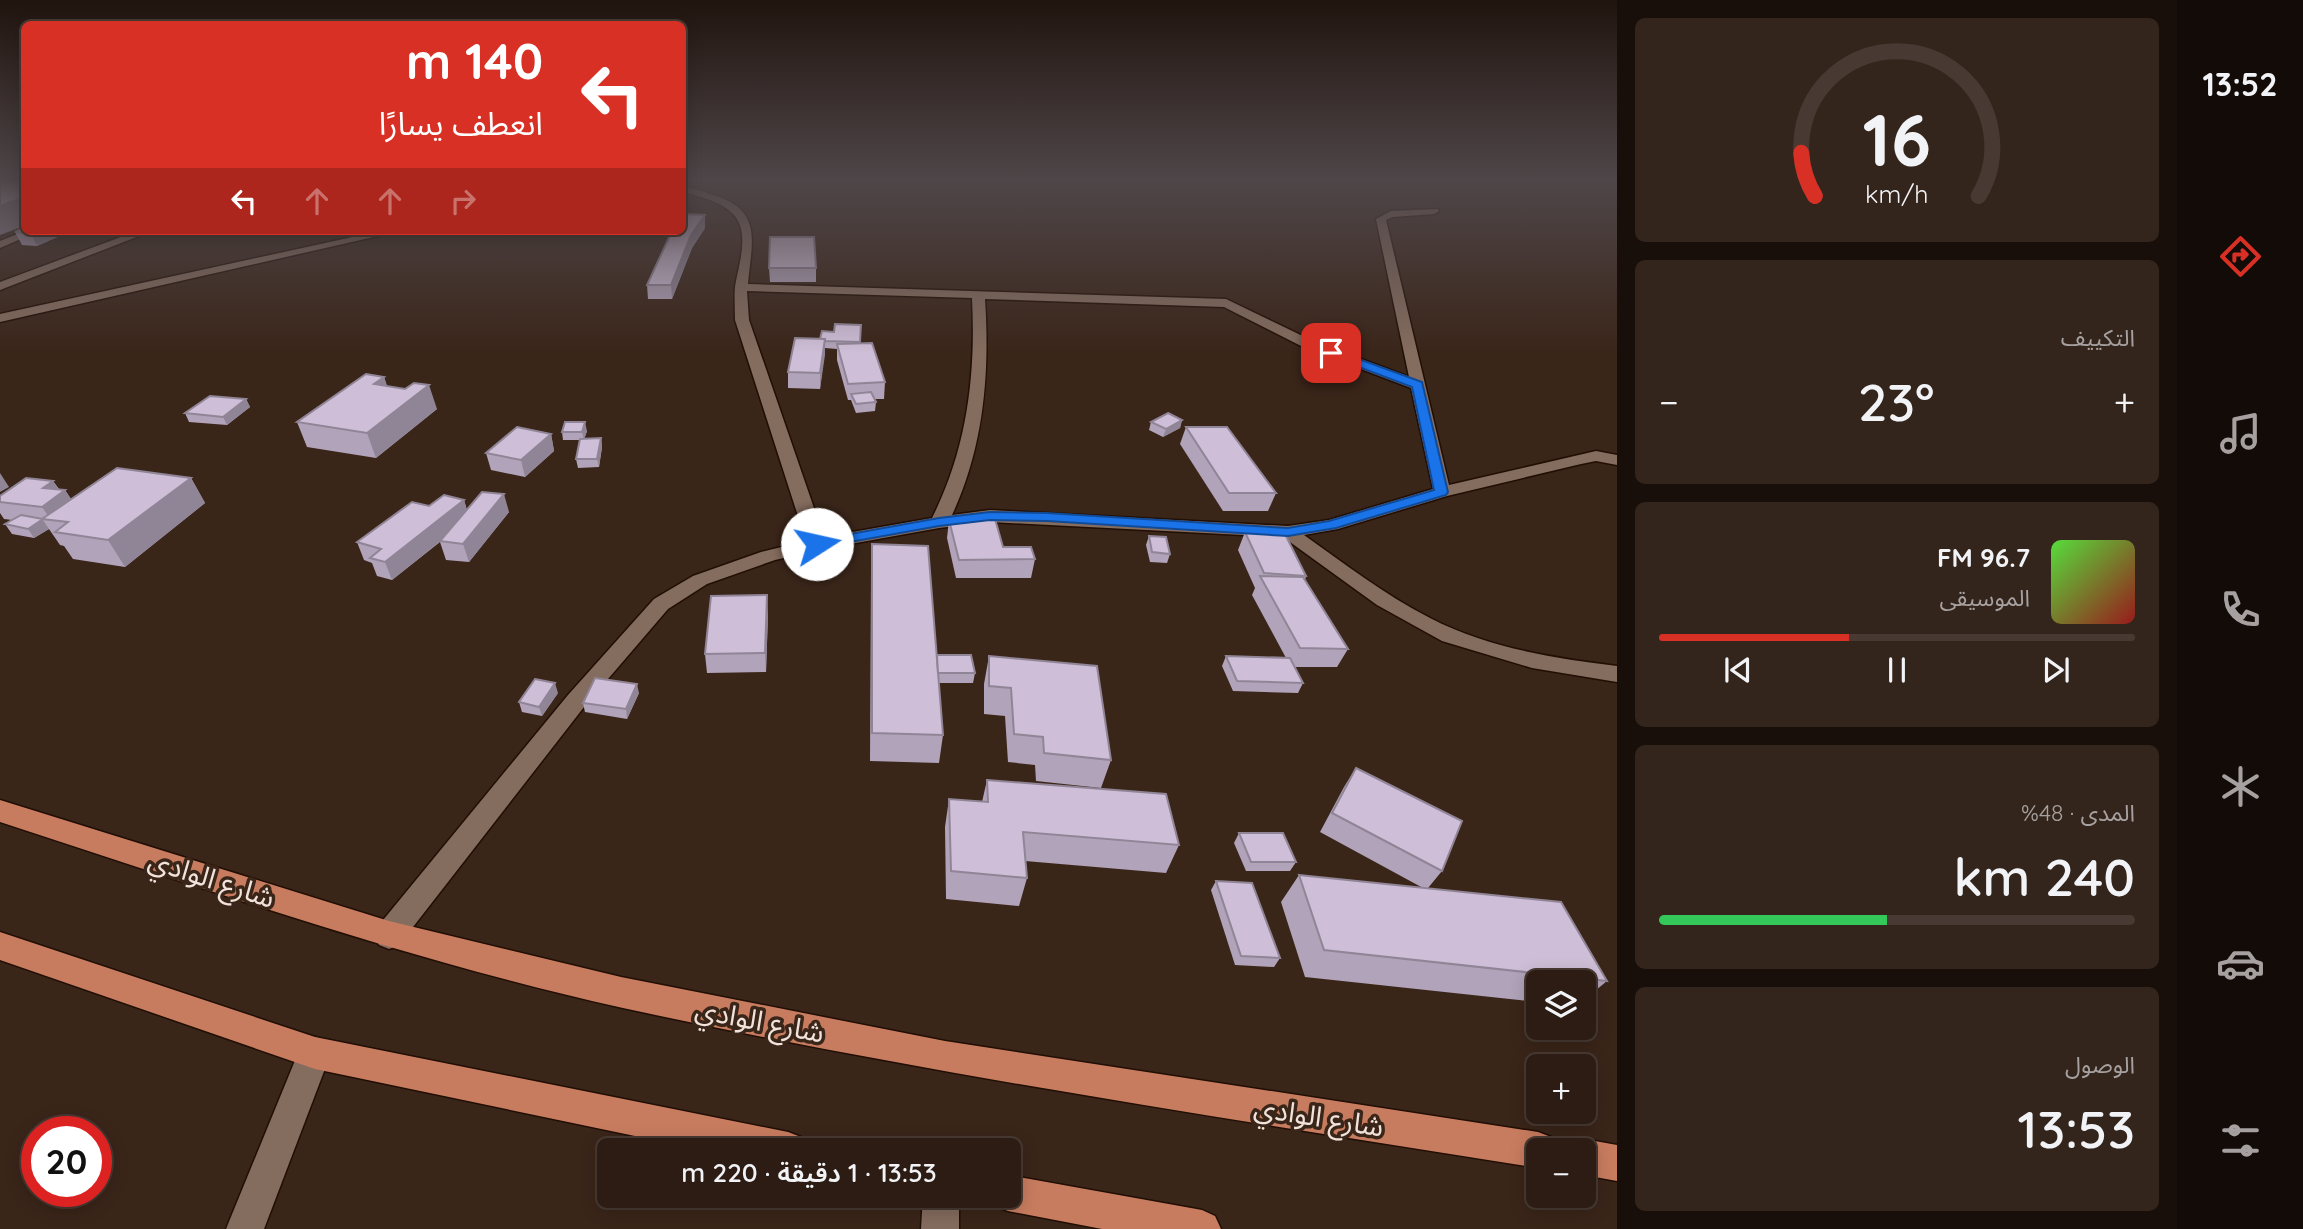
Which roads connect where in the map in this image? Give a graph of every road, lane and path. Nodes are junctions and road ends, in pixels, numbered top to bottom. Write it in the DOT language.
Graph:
graph roads {
  1 [pos="126,238"];
  2 [pos="362,238"];
  3 [pos="749,238"];
  4 [pos="1385,238"];
  5 [pos="0,286"];
  6 [pos="741,287"];
  7 [pos="978,294"];
  8 [pos="0,318"];
  9 [pos="1418,385"];
  10 [pos="1617,460"];
  11 [pos="1442,492"];
  12 [pos="939,522"];
  13 [pos="1288,532"];
  14 [pos="817,544"];
  15 [pos="1617,674"];
  16 [pos="0,811"];
  17 [pos="389,935"];
  18 [pos="0,946"];
  19 [pos="315,1053"];
  20 [pos="729,1138"];
  21 [pos="1526,1148"];
  22 [pos="1596,1159"];
  23 [pos="1617,1163"];
  24 [pos="1021,1195"];
  25 [pos="941,1208"];
  26 [pos="245,1229"];
  27 [pos="940,1229"];
  28 [pos="1202,1229"];
  1 -- 5 [label="street"];
  2 -- 8 [label="street"];
  3 -- 6 [label="street"];
  4 -- 9 [label="street"];
  6 -- 7 [label="street"];
  6 -- 14 [label="street"];
  7 -- 9 [label="street"];
  7 -- 12 [label="street"];
  9 -- 11 [label="street"];
  10 -- 11 [label="street"];
  11 -- 13 [label="street"];
  12 -- 13 [label="street"];
  12 -- 14 [label="street"];
  13 -- 15 [label="street"];
  14 -- 17 [label="street"];
  16 -- 17 [label="main road, شارع الوادي"];
  17 -- 21 [label="main road, شارع الوادي"];
  18 -- 19 [label="main road"];
  19 -- 20 [label="main road"];
  19 -- 26 [label="street"];
  22 -- 23 [label="main road"];
  24 -- 28 [label="main road"];
  25 -- 27 [label="street"];
}
